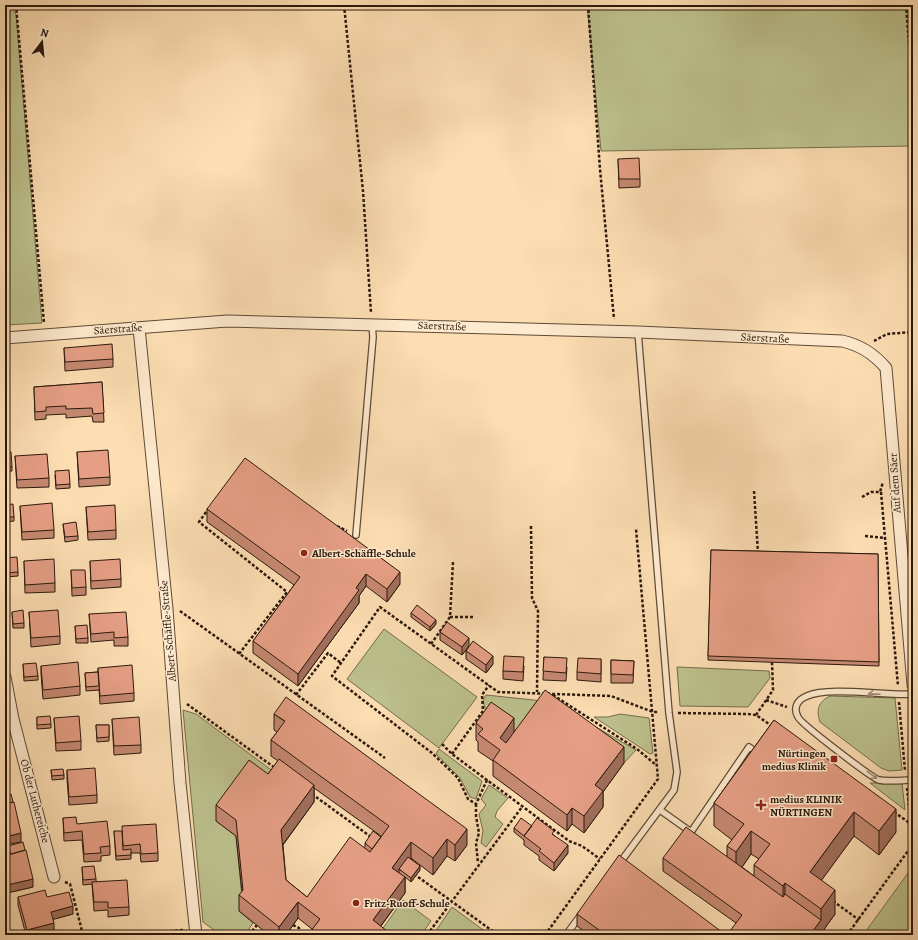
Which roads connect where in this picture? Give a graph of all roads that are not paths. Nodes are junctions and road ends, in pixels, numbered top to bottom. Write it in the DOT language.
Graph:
graph roads {
  1 [pos="372,324"];
  2 [pos="139,328"];
  3 [pos="638,332"];
  4 [pos="5,338"];
  5 [pos="875,356"];
  6 [pos="356,535"];
  7 [pos="5,677"];
  8 [pos="913,685"];
  9 [pos="913,694"];
  10 [pos="764,758"];
  11 [pos="913,780"];
  12 [pos="660,810"];
  13 [pos="691,832"];
  14 [pos="696,836"];
  15 [pos="614,871"];
  16 [pos="54,877"];
  17 [pos="585,909"];
  18 [pos="196,935"];
  19 [pos="566,935"];
  1 -- 2 [label="street, Säerstraße"];
  1 -- 3 [label="street, Säerstraße"];
  1 -- 6 [label="lane"];
  2 -- 4 [label="street, Säerstraße"];
  2 -- 18 [label="street, Albert-Schäffle-Straße"];
  3 -- 5 [label="street, Säerstraße"];
  3 -- 12 [label="lane"];
  5 -- 8 [label="street, Auf dem Säer"];
  7 -- 16 [label="street, Ob der Luthereiche"];
  9 -- 11 [label="lane, one-way"];
  10 -- 13 [label="lane"];
  12 -- 13 [label="lane"];
  12 -- 15 [label="lane"];
  13 -- 14 [label="lane"];
  17 -- 19 [label="lane"];
}
